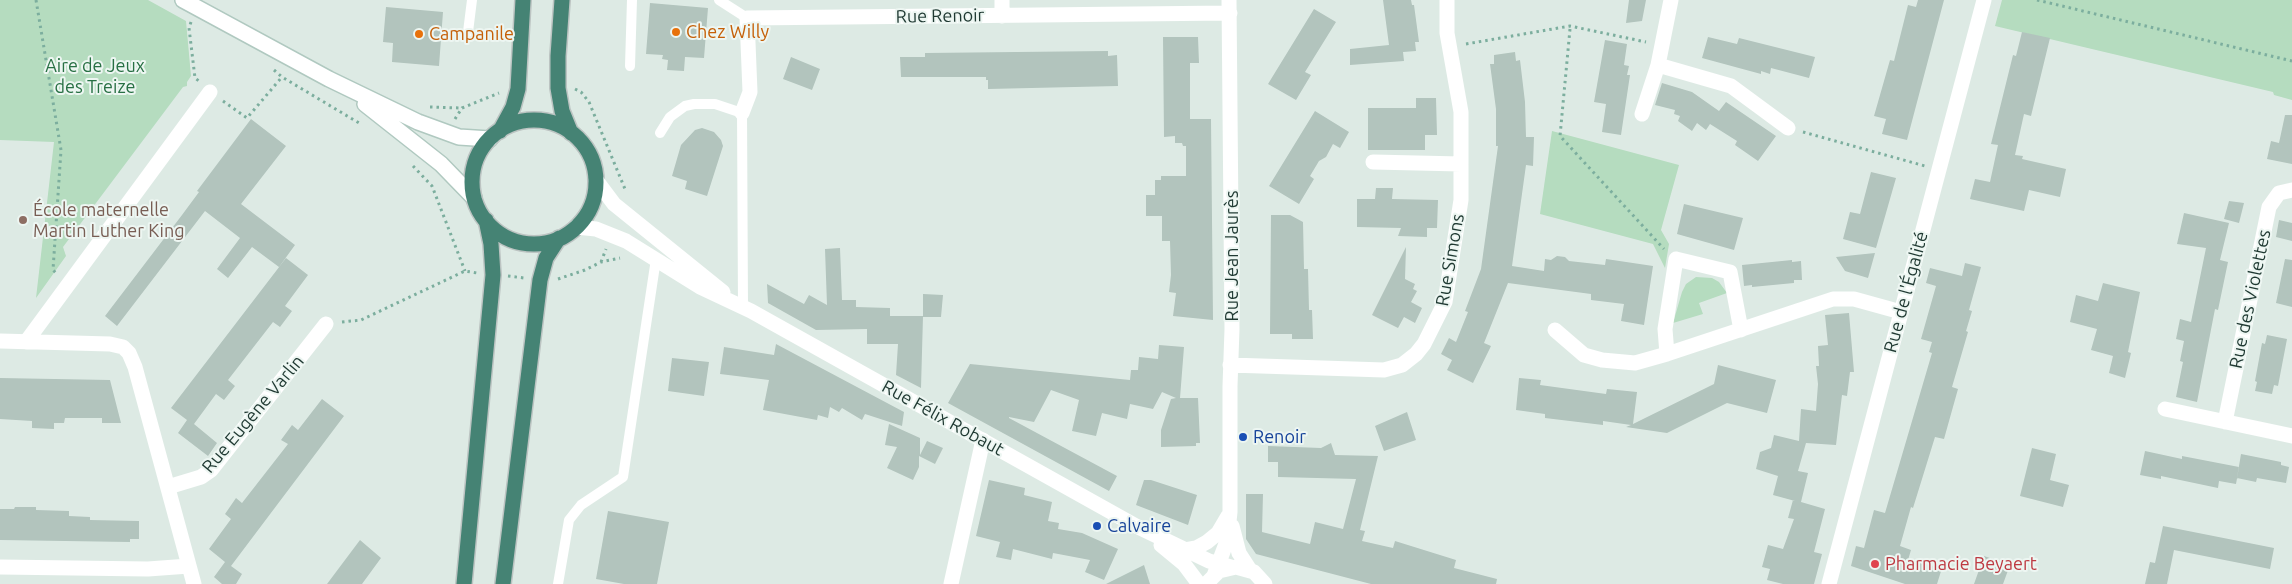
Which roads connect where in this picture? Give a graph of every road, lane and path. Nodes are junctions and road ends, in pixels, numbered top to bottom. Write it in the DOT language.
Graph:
graph roads {
  1 [pos="36,0"];
  2 [pos="183,0"];
  3 [pos="472,0"];
  4 [pos="523,0"];
  5 [pos="562,0"];
  6 [pos="632,0"];
  7 [pos="719,0"];
  8 [pos="1002,0"];
  9 [pos="1447,0"];
  10 [pos="1671,0"];
  11 [pos="1984,0"];
  12 [pos="2037,0"];
  13 [pos="1230,6"];
  14 [pos="197,8"];
  15 [pos="1002,16"];
  16 [pos="747,18"];
  17 [pos="1570,29"];
  18 [pos="468,32"];
  19 [pos="1449,46"];
  20 [pos="1662,46"];
  21 [pos="2292,61"];
  22 [pos="1658,65"];
  23 [pos="630,66"];
  24 [pos="272,68"];
  25 [pos="282,77"];
  26 [pos="329,79"];
  27 [pos="558,88"];
  28 [pos="518,89"];
  29 [pos="210,92"];
  30 [pos="742,112"];
  31 [pos="1642,114"];
  32 [pos="452,125"];
  33 [pos="368,128"];
  34 [pos="1788,128"];
  35 [pos="571,133"];
  36 [pos="660,133"];
  37 [pos="495,135"];
  38 [pos="1372,162"];
  39 [pos="410,163"];
  40 [pos="1461,164"];
  41 [pos="1938,170"];
  42 [pos="596,180"];
  43 [pos="2292,190"];
  44 [pos="624,193"];
  45 [pos="474,198"];
  46 [pos="486,220"];
  47 [pos="576,227"];
  48 [pos="559,238"];
  49 [pos="622,257"];
  50 [pos="656,259"];
  51 [pos="1676,259"];
  52 [pos="465,272"];
  53 [pos="494,275"];
  54 [pos="540,280"];
  55 [pos="68,284"];
  56 [pos="747,308"];
  57 [pos="1901,312"];
  58 [pos="326,324"];
  59 [pos="1555,330"];
  60 [pos="1740,330"];
  61 [pos="0,342"];
  62 [pos="26,342"];
  63 [pos="1667,354"];
  64 [pos="1230,365"];
  65 [pos="2165,410"];
  66 [pos="2224,422"];
  67 [pos="2292,436"];
  68 [pos="984,440"];
  69 [pos="168,487"];
  70 [pos="1230,512"];
  71 [pos="1136,526"];
  72 [pos="1185,550"];
  73 [pos="190,566"];
  74 [pos="0,567"];
  75 [pos="1218,572"];
  76 [pos="1261,579"];
  77 [pos="194,584"];
  78 [pos="464,584"];
  79 [pos="503,584"];
  80 [pos="558,584"];
  81 [pos="951,584"];
  82 [pos="1200,584"];
  83 [pos="1829,584"];
  1 -- 55 [label="path"];
  2 -- 14 [label="street"];
  3 -- 18 [label="lane"];
  4 -- 28 [label="highway"];
  5 -- 27 [label="highway"];
  6 -- 23 [label="lane"];
  7 -- 16 [label="lane"];
  8 -- 15 [label="street"];
  9 -- 19 [label="street, Rue Simons"];
  10 -- 20 [label="street"];
  11 -- 41 [label="street, Rue de l'Égalité"];
  12 -- 21 [label="path"];
  13 -- 15 [label="street, Rue Renoir"];
  13 -- 64 [label="street, Rue Jean Jaurès"];
  14 -- 26 [label="street"];
  14 -- 29 [label="path"];
  15 -- 16 [label="street, Rue Renoir"];
  16 -- 30 [label="street"];
  17 -- 51 [label="path"];
  19 -- 20 [label="path"];
  19 -- 40 [label="street, Rue Simons"];
  20 -- 22 [label="street"];
  22 -- 31 [label="street"];
  22 -- 34 [label="street"];
  24 -- 25 [label="path"];
  25 -- 29 [label="path"];
  25 -- 33 [label="path"];
  26 -- 37 [label="street"];
  26 -- 45 [label="street"];
  27 -- 35 [label="highway"];
  27 -- 44 [label="path"];
  28 -- 32 [label="path"];
  28 -- 37 [label="highway"];
  29 -- 55 [label="street"];
  30 -- 36 [label="lane"];
  30 -- 56 [label="lane"];
  34 -- 41 [label="path"];
  35 -- 37 [label="highway"];
  35 -- 42 [label="highway"];
  37 -- 45 [label="highway"];
  38 -- 40 [label="street"];
  39 -- 52 [label="path"];
  40 -- 64 [label="street, Rue Simons"];
  41 -- 57 [label="street, Rue de l'Égalité"];
  42 -- 47 [label="highway"];
  42 -- 56 [label="street, Rue Félix Robaut"];
  43 -- 66 [label="street, Rue des Violettes"];
  45 -- 46 [label="highway"];
  46 -- 48 [label="highway"];
  46 -- 53 [label="highway"];
  47 -- 48 [label="highway"];
  47 -- 50 [label="street, Rue Félix Robaut"];
  48 -- 54 [label="highway"];
  49 -- 54 [label="path"];
  50 -- 56 [label="street, Rue Félix Robaut"];
  50 -- 80 [label="lane"];
  51 -- 60 [label="street"];
  51 -- 63 [label="street"];
  52 -- 53 [label="path"];
  52 -- 58 [label="path"];
  53 -- 54 [label="path"];
  53 -- 78 [label="highway"];
  54 -- 79 [label="highway"];
  55 -- 62 [label="street"];
  56 -- 68 [label="street, Rue Félix Robaut"];
  57 -- 60 [label="street"];
  57 -- 83 [label="street, Rue de l'Égalité"];
  58 -- 69 [label="street, Rue Eugène Varlin"];
  59 -- 63 [label="street"];
  60 -- 63 [label="street"];
  61 -- 62 [label="street"];
  62 -- 69 [label="street"];
  64 -- 70 [label="street, Rue Jean Jaurès"];
  65 -- 66 [label="street"];
  66 -- 67 [label="street"];
  68 -- 71 [label="street, Rue Félix Robaut"];
  68 -- 81 [label="street"];
  69 -- 73 [label="street"];
  70 -- 72 [label="street"];
  70 -- 75 [label="street, Rue Jean Jaurès"];
  70 -- 76 [label="street, Rue Jean Jaurès"];
  71 -- 72 [label="street, Rue Félix Robaut"];
  71 -- 82 [label="street, Rue Félix Robaut"];
  72 -- 75 [label="street, Rue Félix Robaut"];
  73 -- 74 [label="street"];
  73 -- 77 [label="street"];
  75 -- 76 [label="street, Rue Félix Robaut"];
}
